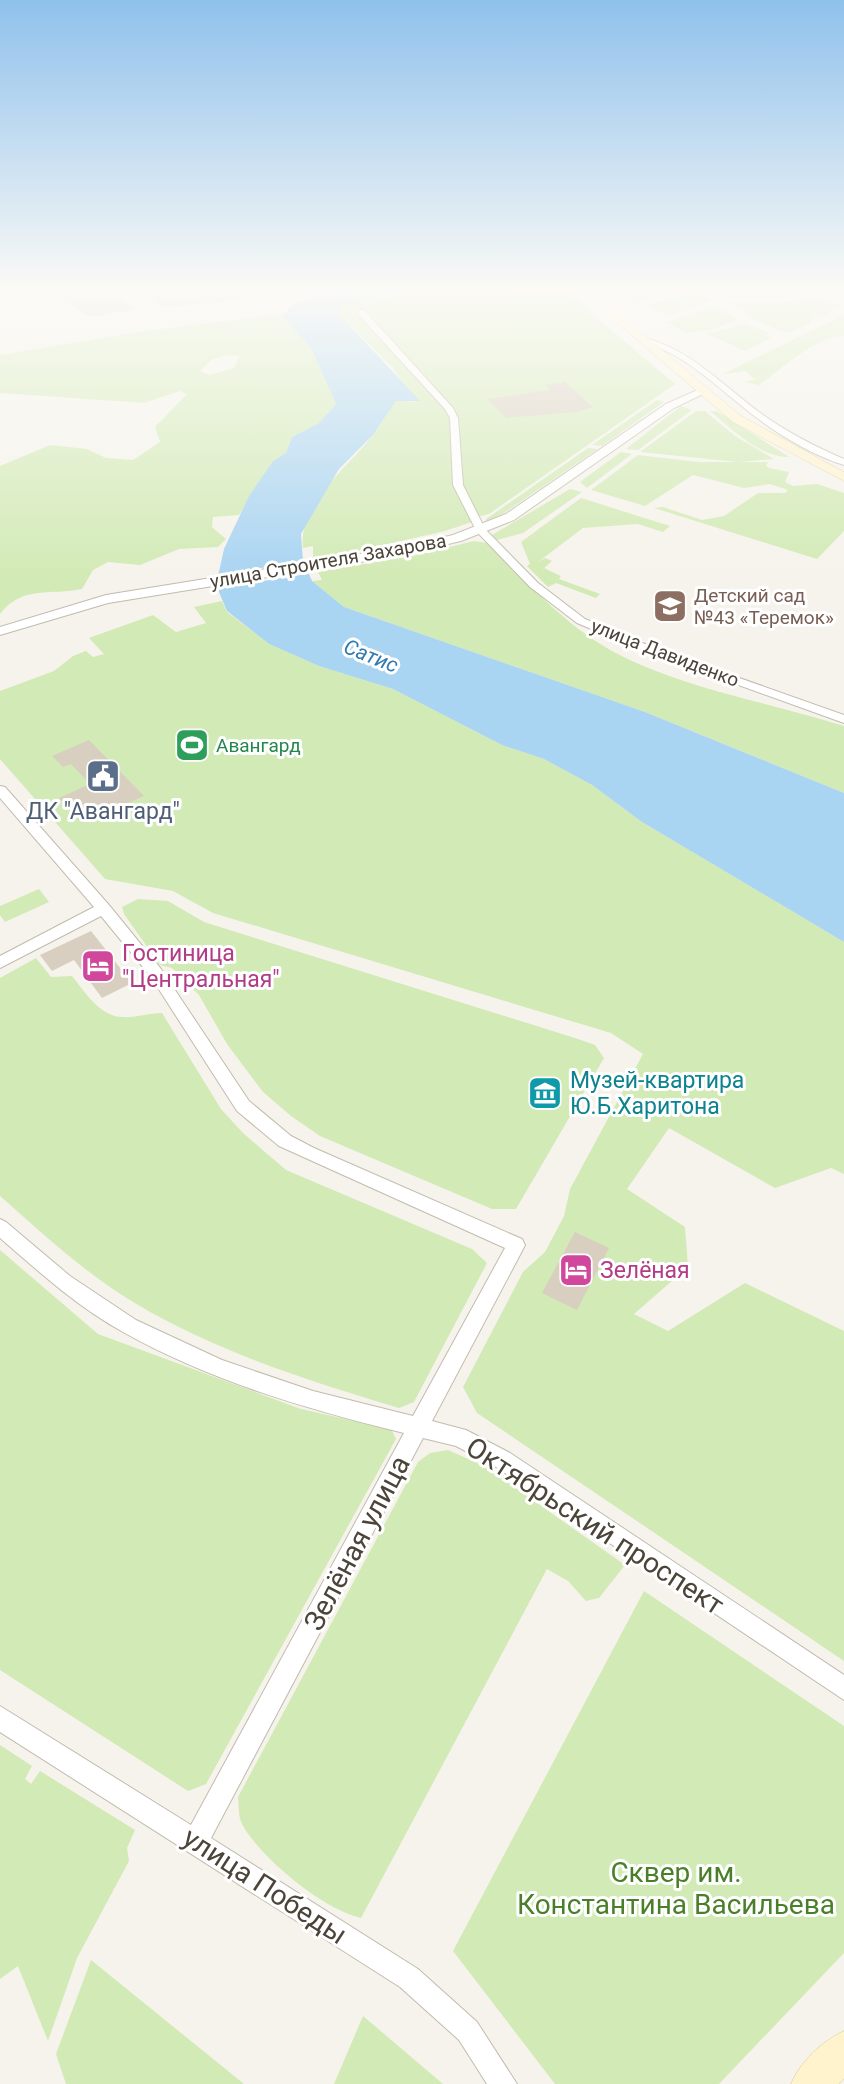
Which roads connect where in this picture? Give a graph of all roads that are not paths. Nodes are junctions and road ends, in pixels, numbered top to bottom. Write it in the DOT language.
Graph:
graph roads {
  1 [pos="425,385"];
  2 [pos="697,385"];
  3 [pos="720,385"];
  4 [pos="704,391"];
  5 [pos="844,462"];
  6 [pos="844,477"];
  7 [pos="481,530"];
  8 [pos="0,631"];
  9 [pos="844,719"];
  10 [pos="0,790"];
  11 [pos="104,908"];
  12 [pos="0,963"];
  13 [pos="0,1227"];
  14 [pos="418,1429"];
  15 [pos="844,1689"];
  16 [pos="0,1718"];
  17 [pos="196,1840"];
  18 [pos="844,2051"];
  19 [pos="503,2084"];
  20 [pos="811,2084"];
  1 -- 7 [label="street, улица Давиденко"];
  2 -- 4 [label="main road"];
  3 -- 5 [label="street"];
  4 -- 6 [label="main road"];
  4 -- 7 [label="street, улица Строителя Захарова"];
  7 -- 8 [label="street, улица Строителя Захарова"];
  7 -- 9 [label="street, улица Давиденко"];
  10 -- 11 [label="street"];
  11 -- 12 [label="street"];
  11 -- 14 [label="street, Зелёная улица"];
  13 -- 14 [label="street, Октябрьский проспект"];
  14 -- 15 [label="street, Октябрьский проспект"];
  14 -- 17 [label="street, Зелёная улица"];
  16 -- 17 [label="street, улица Победы"];
  17 -- 19 [label="street, улица Победы"];
  18 -- 20 [label="main road"];
}
